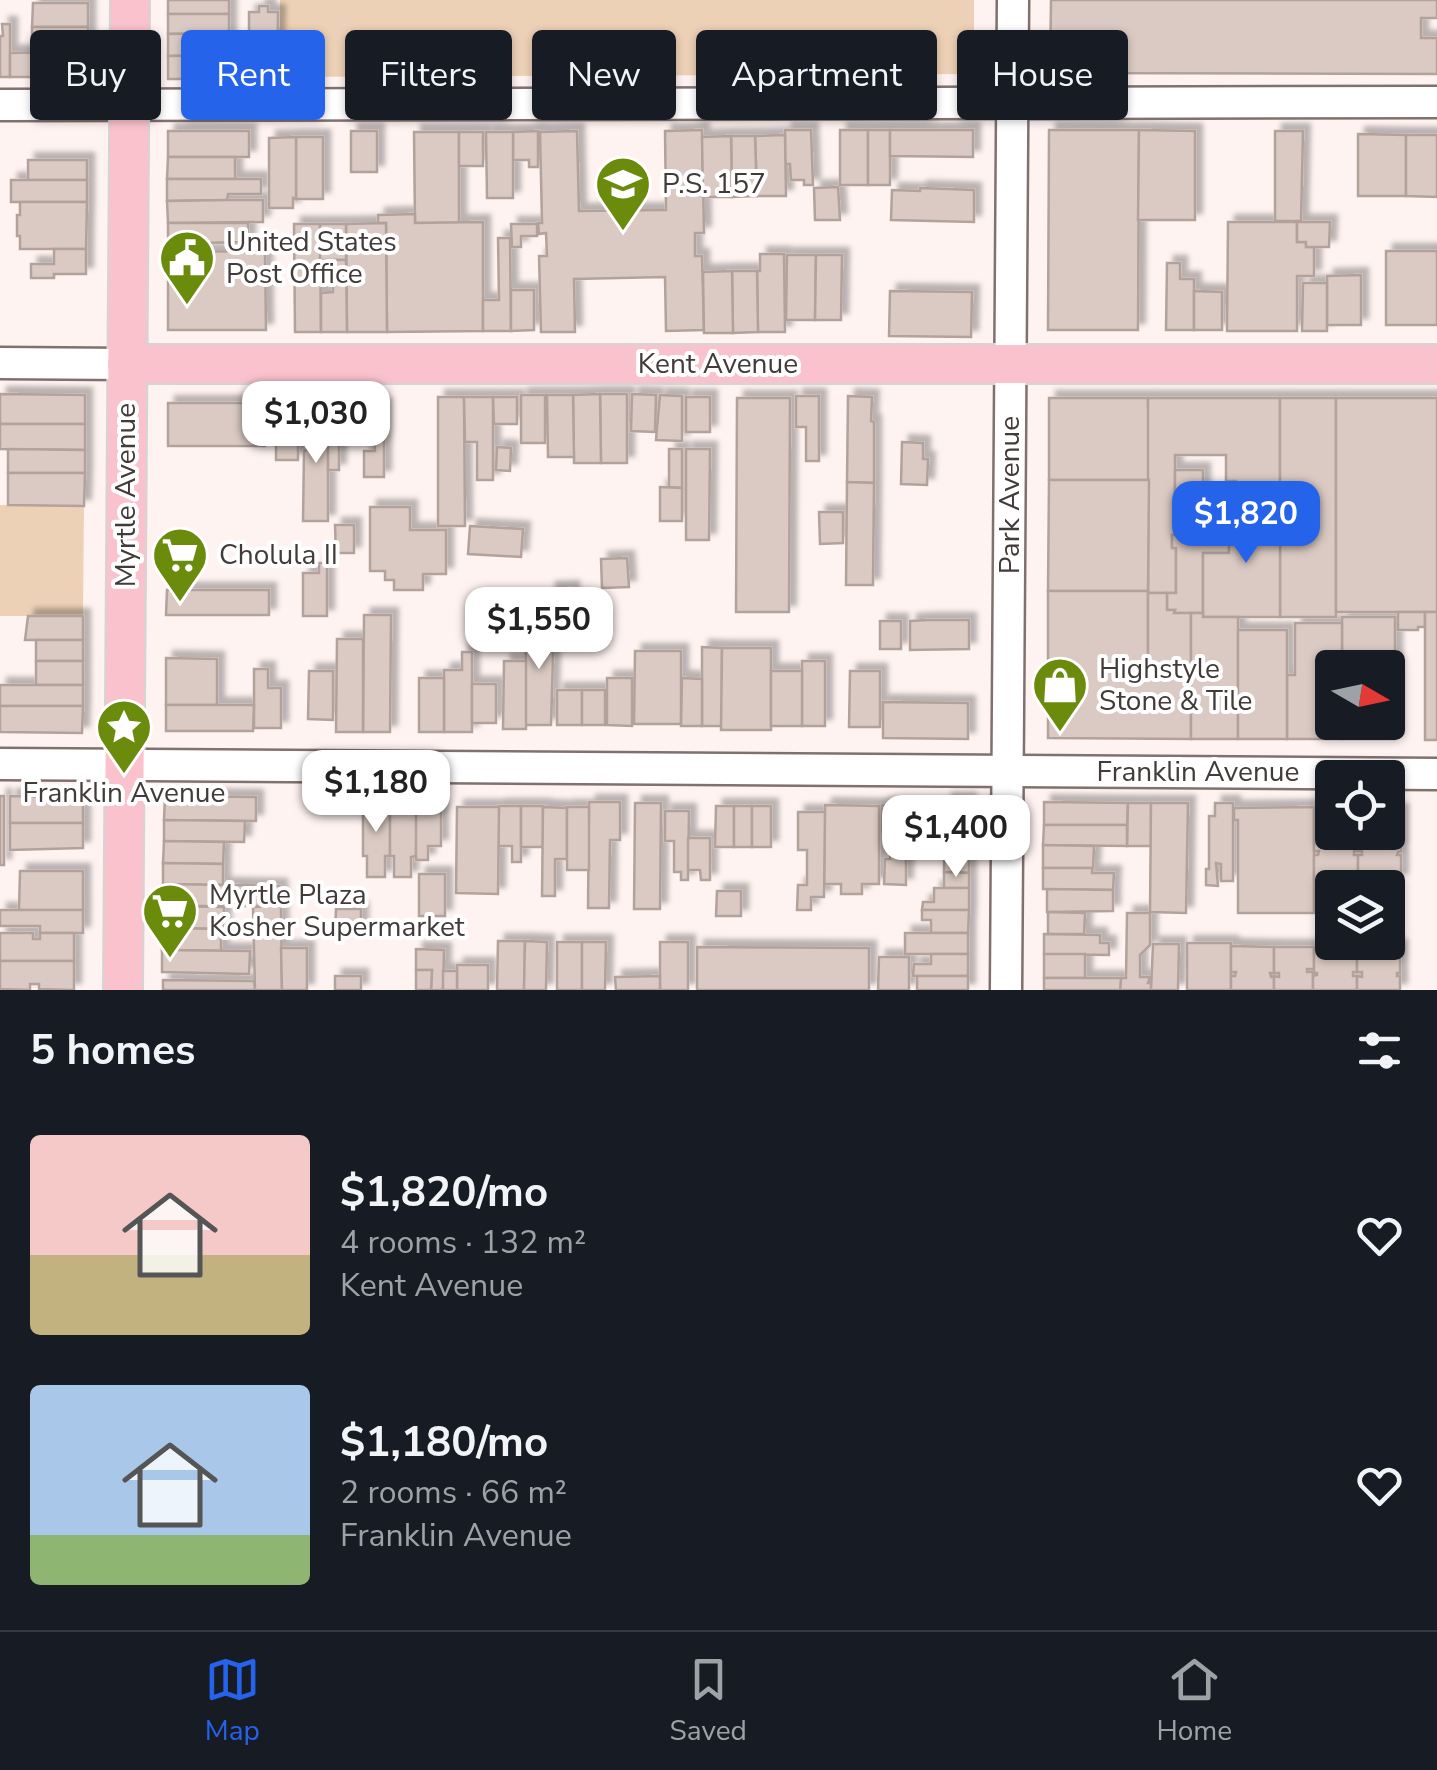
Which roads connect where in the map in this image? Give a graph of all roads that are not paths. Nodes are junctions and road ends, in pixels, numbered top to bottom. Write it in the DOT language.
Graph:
graph roads {
  1 [pos="130,0"];
  2 [pos="1013,0"];
  3 [pos="130,30"];
  4 [pos="1013,30"];
  5 [pos="1437,102"];
  6 [pos="1128,103"];
  7 [pos="957,104"];
  8 [pos="0,105"];
  9 [pos="30,105"];
  10 [pos="161,106"];
  11 [pos="129,120"];
  12 [pos="1013,120"];
  13 [pos="0,363"];
  14 [pos="127,364"];
  15 [pos="1011,364"];
  16 [pos="1437,364"];
  17 [pos="0,764"];
  18 [pos="124,765"];
  19 [pos="1008,771"];
  20 [pos="1437,774"];
  21 [pos="123,990"];
  22 [pos="1006,990"];
  1 -- 3 [label="main road, Myrtle Avenue"];
  2 -- 4 [label="street, Park Avenue"];
  5 -- 6 [label="street"];
  7 -- 10 [label="street"];
  8 -- 9 [label="street"];
  11 -- 14 [label="main road, Myrtle Avenue"];
  12 -- 15 [label="street, Park Avenue"];
  13 -- 14 [label="street, Kent Avenue"];
  14 -- 15 [label="main road, Kent Avenue"];
  14 -- 18 [label="main road, Myrtle Avenue"];
  15 -- 16 [label="main road, Kent Avenue"];
  15 -- 19 [label="street, Park Avenue"];
  17 -- 18 [label="street, Franklin Avenue"];
  18 -- 19 [label="street, Franklin Avenue"];
  18 -- 21 [label="main road, Myrtle Avenue"];
  19 -- 20 [label="street, Franklin Avenue"];
  19 -- 22 [label="street, Park Avenue"];
}
